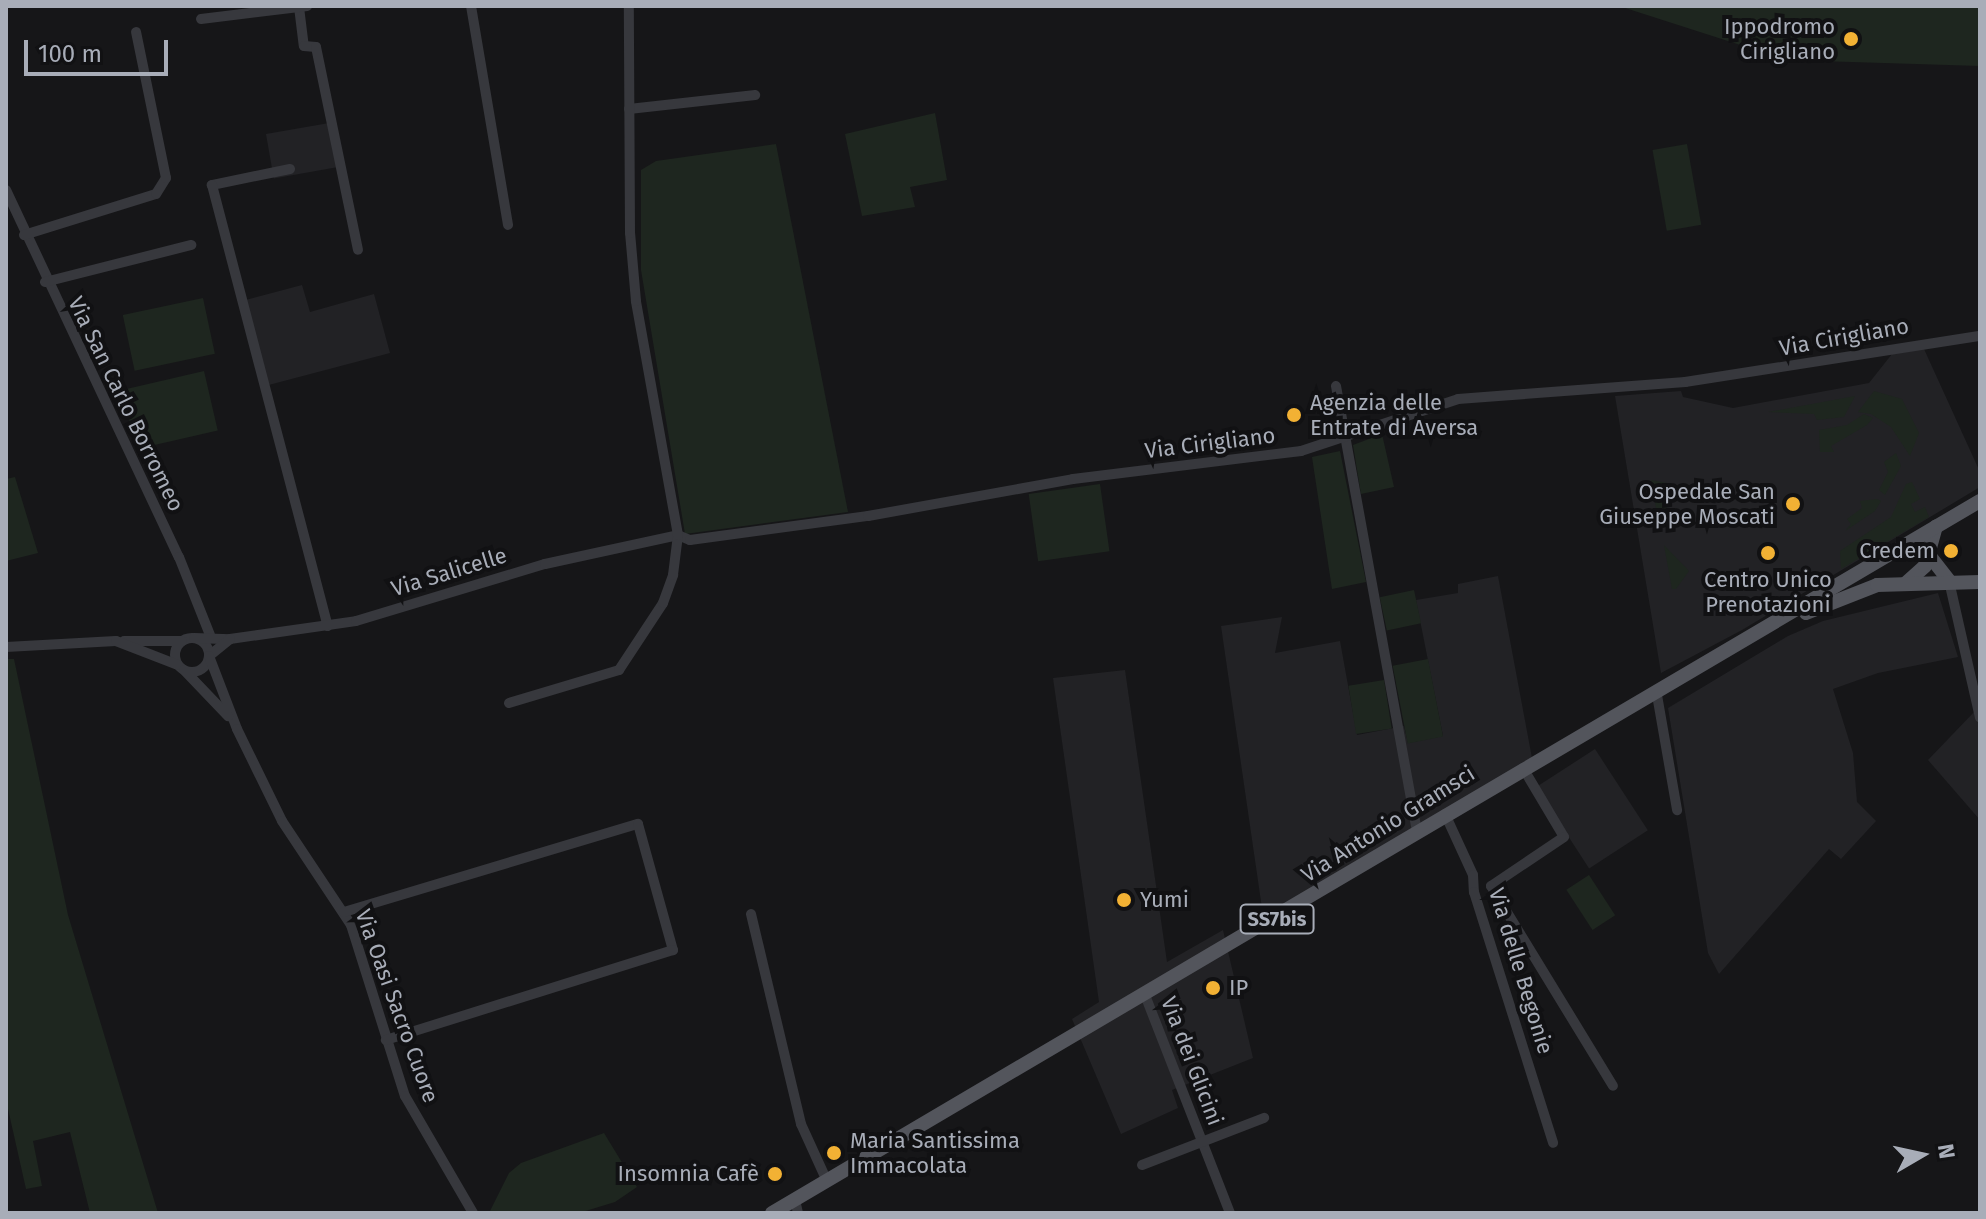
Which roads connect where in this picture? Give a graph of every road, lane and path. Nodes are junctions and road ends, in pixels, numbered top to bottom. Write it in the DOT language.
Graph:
graph roads {
  1 [pos="307,6"];
  2 [pos="471,6"];
  3 [pos="629,6"];
  4 [pos="299,7"];
  5 [pos="253,9"];
  6 [pos="201,19"];
  7 [pos="136,32"];
  8 [pos="755,95"];
  9 [pos="629,109"];
  10 [pos="290,169"];
  11 [pos="6,190"];
  12 [pos="508,225"];
  13 [pos="24,235"];
  14 [pos="191,245"];
  15 [pos="358,250"];
  16 [pos="45,282"];
  17 [pos="1980,336"];
  18 [pos="1336,386"];
  19 [pos="1345,439"];
  20 [pos="1980,501"];
  21 [pos="1936,526"];
  22 [pos="678,535"];
  23 [pos="1904,545"];
  24 [pos="1929,555"];
  25 [pos="1869,567"];
  26 [pos="1949,581"];
  27 [pos="1980,582"];
  28 [pos="1904,584"];
  29 [pos="1877,585"];
  30 [pos="1955,615"];
  31 [pos="1780,623"];
  32 [pos="328,626"];
  33 [pos="210,635"];
  34 [pos="194,638"];
  35 [pos="230,639"];
  36 [pos="116,641"];
  37 [pos="182,641"];
  38 [pos="6,647"];
  39 [pos="209,656"];
  40 [pos="180,667"];
  41 [pos="1657,695"];
  42 [pos="509,703"];
  43 [pos="1980,718"];
  44 [pos="237,729"];
  45 [pos="1523,768"];
  46 [pos="1677,810"];
  47 [pos="1445,814"];
  48 [pos="1417,832"];
  49 [pos="344,912"];
  50 [pos="751,914"];
  51 [pos="1145,995"];
  52 [pos="386,1040"];
  53 [pos="1613,1086"];
  54 [pos="1264,1118"];
  55 [pos="1202,1142"];
  56 [pos="1553,1143"];
  57 [pos="1142,1165"];
  58 [pos="827,1181"];
  59 [pos="796,1206"];
  60 [pos="470,1209"];
  61 [pos="772,1213"];
  62 [pos="1230,1213"];
  1 -- 4 [label="street"];
  2 -- 12 [label="street"];
  3 -- 9 [label="street"];
  4 -- 5 [label="street"];
  4 -- 15 [label="street"];
  5 -- 6 [label="street"];
  7 -- 13 [label="street"];
  8 -- 9 [label="street"];
  9 -- 22 [label="street"];
  10 -- 32 [label="street"];
  11 -- 13 [label="street, Via San Carlo Borromeo"];
  13 -- 16 [label="street, Via San Carlo Borromeo"];
  14 -- 16 [label="street"];
  16 -- 33 [label="street, Via San Carlo Borromeo"];
  17 -- 19 [label="street, Via Cirigliano"];
  18 -- 19 [label="street"];
  19 -- 22 [label="street, Via Cirigliano"];
  19 -- 48 [label="street"];
  20 -- 21 [label="main road, Via Antonio Gramsci"];
  21 -- 23 [label="main road, Via Antonio Gramsci"];
  21 -- 24 [label="main road"];
  22 -- 32 [label="street, Via Salicelle"];
  22 -- 42 [label="street"];
  23 -- 24 [label="main road"];
  23 -- 25 [label="main road, Via Antonio Gramsci / SS7bis"];
  24 -- 26 [label="main road"];
  24 -- 28 [label="main road"];
  25 -- 29 [label="main road"];
  25 -- 31 [label="main road, Via Antonio Gramsci / SS7bis"];
  26 -- 27 [label="main road, SS7bis"];
  26 -- 28 [label="main road, Via Antonio Gramsci / SS7bis"];
  26 -- 30 [label="street"];
  28 -- 29 [label="main road, Via Antonio Gramsci / SS7bis"];
  28 -- 30 [label="street"];
  29 -- 31 [label="main road, Via Antonio Gramsci / SS7bis"];
  30 -- 43 [label="street"];
  31 -- 41 [label="main road, Via Antonio Gramsci / SS7bis"];
  32 -- 35 [label="street, Via Salicelle"];
  33 -- 34 [label="street"];
  33 -- 35 [label="street"];
  34 -- 37 [label="street"];
  34 -- 39 [label="street"];
  35 -- 39 [label="street"];
  36 -- 37 [label="street"];
  36 -- 38 [label="street, Via Oasi Sacro Cuore"];
  36 -- 40 [label="street, Via Oasi Sacro Cuore"];
  37 -- 40 [label="street"];
  39 -- 40 [label="street"];
  39 -- 44 [label="street, Via Oasi Sacro Cuore"];
  40 -- 44 [label="street, Via Oasi Sacro Cuore"];
  41 -- 45 [label="main road, Via Antonio Gramsci / SS7bis"];
  41 -- 46 [label="street"];
  44 -- 49 [label="street, Via Oasi Sacro Cuore"];
  45 -- 47 [label="main road, Via Antonio Gramsci / SS7bis"];
  45 -- 53 [label="street"];
  47 -- 48 [label="main road, Via Antonio Gramsci / SS7bis"];
  47 -- 56 [label="street, Via delle Begonie"];
  48 -- 51 [label="main road, Via Antonio Gramsci / SS7bis"];
  49 -- 52 [label="street, Via Oasi Sacro Cuore"];
  49 -- 52 [label="street"];
  50 -- 58 [label="street"];
  51 -- 55 [label="street, Via dei Glicini"];
  51 -- 58 [label="main road, Via Antonio Gramsci / SS7bis"];
  52 -- 60 [label="street, Via Oasi Sacro Cuore"];
  54 -- 55 [label="street, Via dei Glicini"];
  55 -- 57 [label="street, Via dei Glicini"];
  55 -- 62 [label="street, Via dei Glicini"];
  58 -- 59 [label="main road, Via Antonio Gramsci / SS7bis"];
  59 -- 61 [label="main road, Via Antonio Gramsci / SS7bis"];
}
